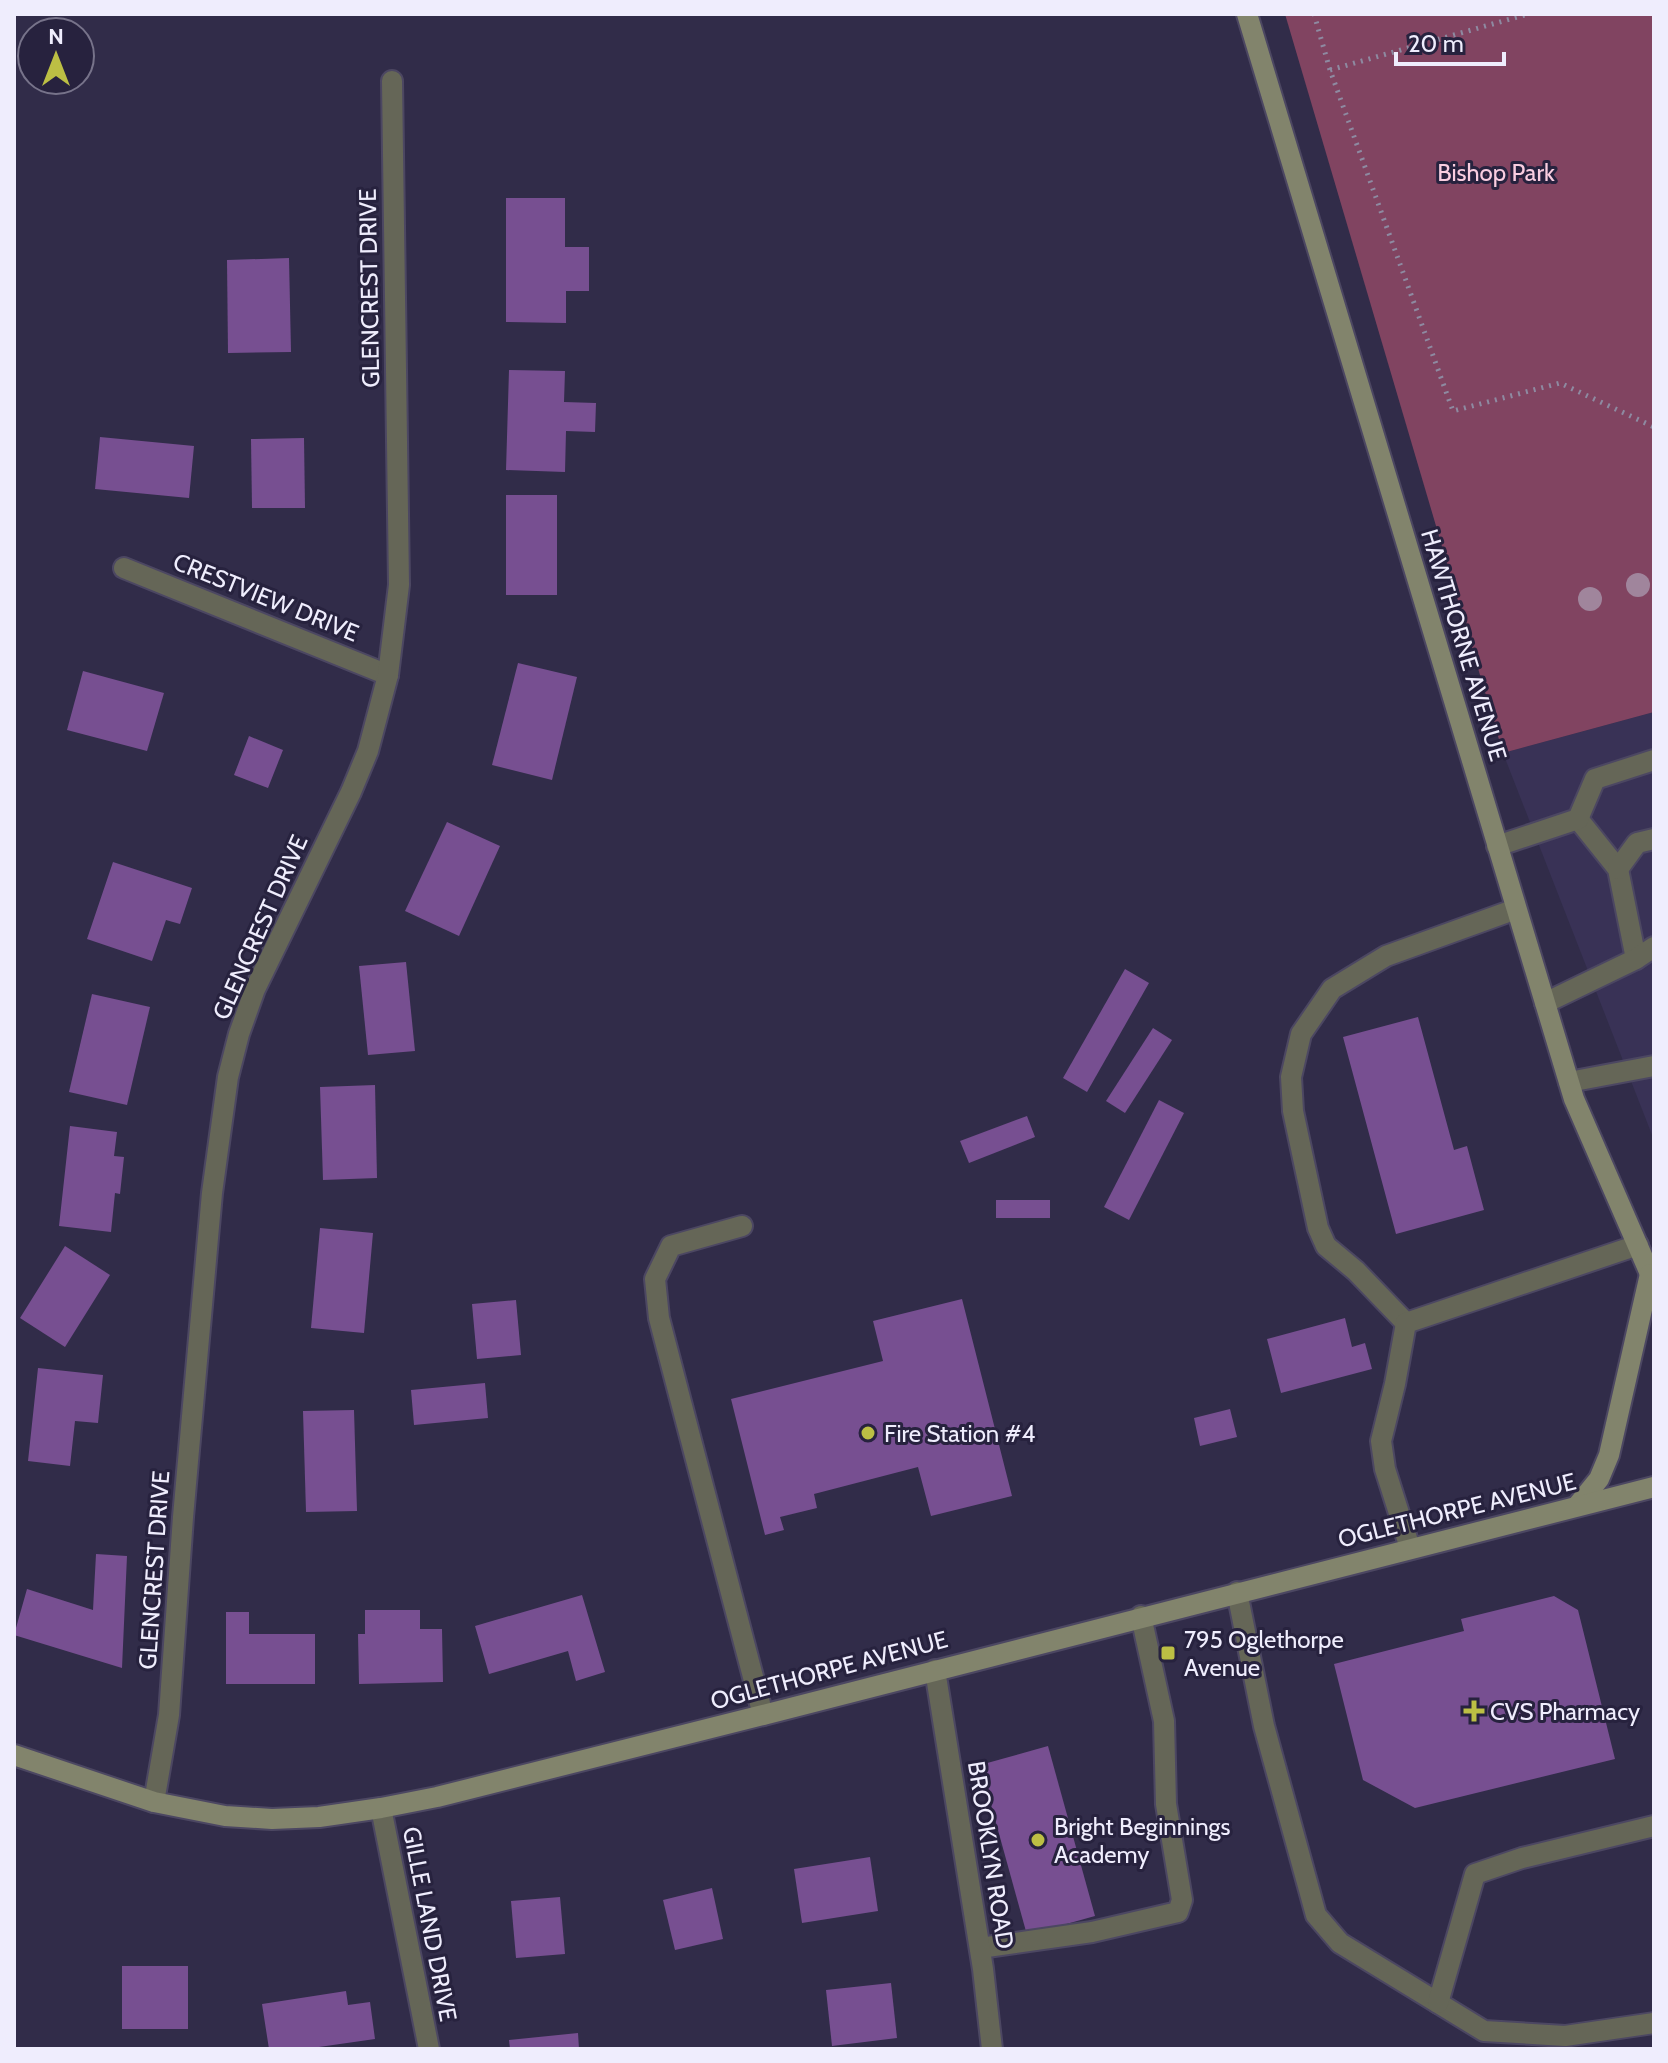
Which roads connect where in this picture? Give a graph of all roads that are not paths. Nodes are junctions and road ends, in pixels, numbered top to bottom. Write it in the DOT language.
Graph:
graph roads {
  1 [pos="1247,14"];
  2 [pos="392,81"];
  3 [pos="124,568"];
  4 [pos="388,675"];
  5 [pos="1654,760"];
  6 [pos="1578,819"];
  7 [pos="1654,839"];
  8 [pos="1497,846"];
  9 [pos="1618,869"];
  10 [pos="1516,909"];
  11 [pos="1654,947"];
  12 [pos="1636,959"];
  13 [pos="1545,1003"];
  14 [pos="1654,1066"];
  15 [pos="1569,1082"];
  16 [pos="742,1226"];
  17 [pos="1648,1262"];
  18 [pos="1406,1323"];
  19 [pos="1654,1487"];
  20 [pos="1577,1506"];
  21 [pos="1410,1548"];
  22 [pos="1237,1592"];
  23 [pos="1141,1616"];
  24 [pos="935,1670"];
  25 [pos="763,1715"];
  26 [pos="14,1755"];
  27 [pos="154,1802"];
  28 [pos="381,1808"];
  29 [pos="1654,1826"];
  30 [pos="980,1948"];
  31 [pos="1438,2003"];
  32 [pos="1654,2023"];
  33 [pos="429,2049"];
  34 [pos="992,2049"];
  1 -- 8 [label="main road, HAWTHORNE AVENUE"];
  2 -- 4 [label="street, GLENCREST DRIVE"];
  3 -- 4 [label="street, CRESTVIEW DRIVE"];
  4 -- 27 [label="street, GLENCREST DRIVE"];
  5 -- 6 [label="street"];
  6 -- 8 [label="street"];
  6 -- 9 [label="street"];
  7 -- 9 [label="street"];
  8 -- 10 [label="main road, HAWTHORNE AVENUE"];
  9 -- 12 [label="street"];
  10 -- 13 [label="main road, HAWTHORNE AVENUE"];
  10 -- 18 [label="street"];
  11 -- 12 [label="street"];
  12 -- 13 [label="street"];
  13 -- 15 [label="main road, HAWTHORNE AVENUE"];
  14 -- 15 [label="street"];
  15 -- 17 [label="main road, HAWTHORNE AVENUE"];
  16 -- 25 [label="street"];
  17 -- 18 [label="street"];
  17 -- 20 [label="main road"];
  18 -- 21 [label="street"];
  19 -- 20 [label="main road, OGLETHORPE AVENUE"];
  20 -- 21 [label="main road, OGLETHORPE AVENUE"];
  21 -- 22 [label="main road, OGLETHORPE AVENUE"];
  22 -- 23 [label="main road, OGLETHORPE AVENUE"];
  22 -- 31 [label="street"];
  23 -- 24 [label="main road, OGLETHORPE AVENUE"];
  23 -- 30 [label="street"];
  24 -- 25 [label="main road, OGLETHORPE AVENUE"];
  24 -- 30 [label="street, BROOKLYN ROAD"];
  25 -- 28 [label="main road, OGLETHORPE AVENUE"];
  26 -- 27 [label="main road, OGLETHORPE AVENUE"];
  27 -- 28 [label="main road, OGLETHORPE AVENUE"];
  28 -- 33 [label="street, GILLE LAND DRIVE"];
  29 -- 31 [label="street"];
  30 -- 34 [label="street, BROOKLYN ROAD"];
  31 -- 32 [label="street"];
}
